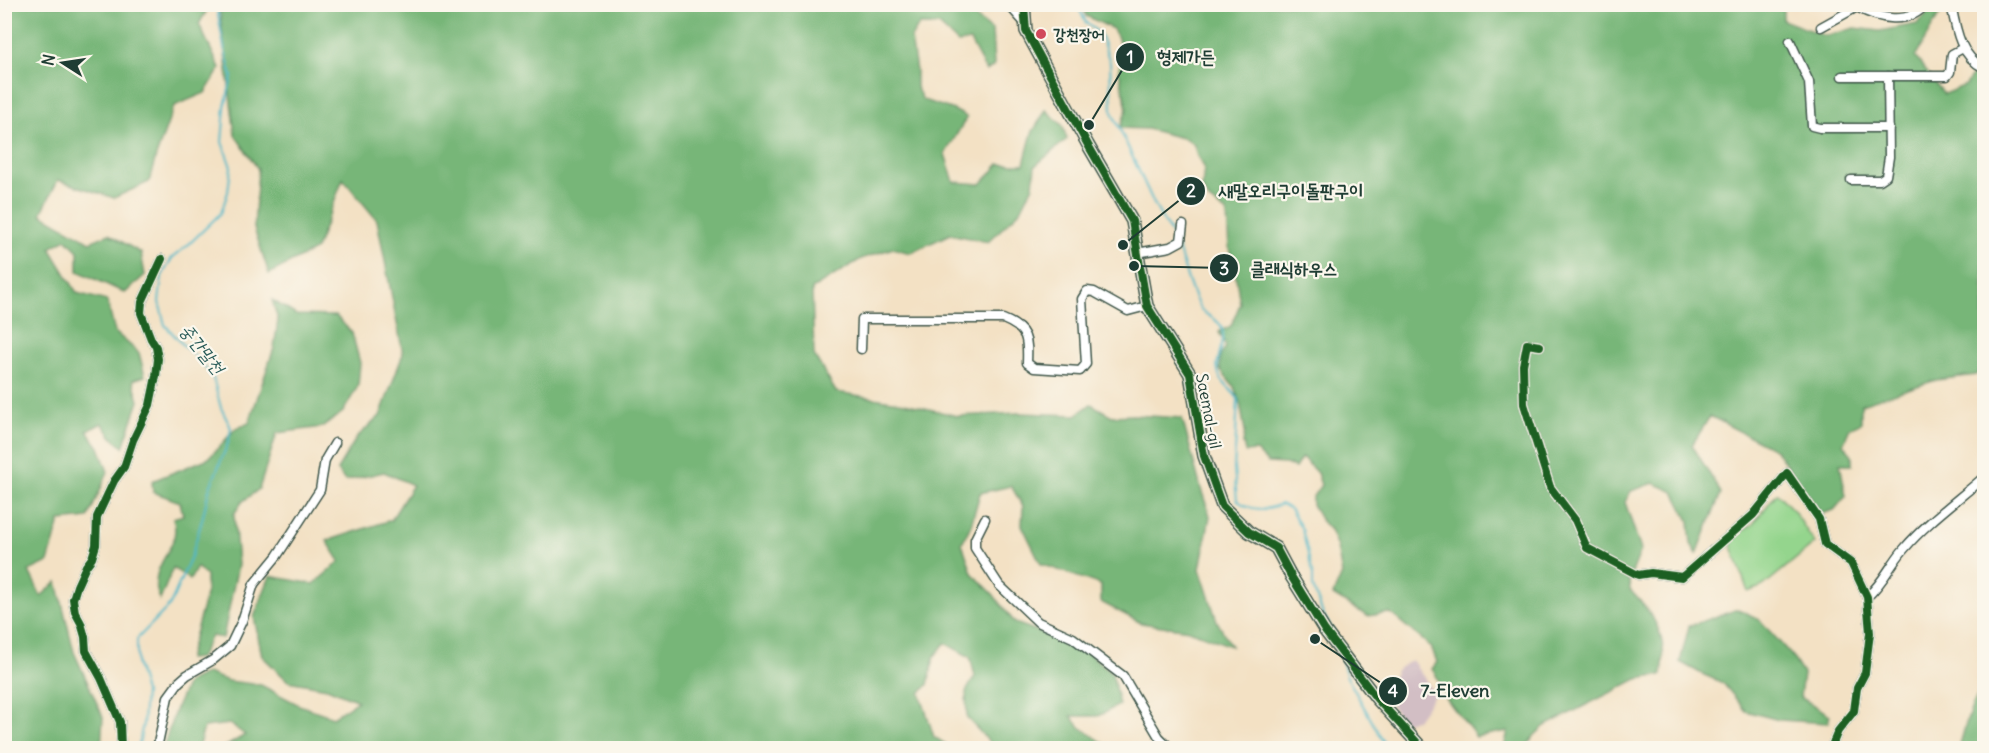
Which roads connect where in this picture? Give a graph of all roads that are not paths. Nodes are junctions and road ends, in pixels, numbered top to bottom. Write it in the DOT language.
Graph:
graph roads {
  1 [pos="1008,4"];
  2 [pos="1024,4"];
  3 [pos="1926,4"];
  4 [pos="1951,4"];
  5 [pos="1024,22"];
  6 [pos="1821,27"];
  7 [pos="1791,41"];
  8 [pos="1963,48"];
  9 [pos="1984,68"];
  10 [pos="1842,76"];
  11 [pos="1888,76"];
  12 [pos="1889,128"];
  13 [pos="1851,180"];
  14 [pos="1183,225"];
  15 [pos="1137,253"];
  16 [pos="162,260"];
  17 [pos="1147,306"];
  18 [pos="1540,346"];
  19 [pos="861,349"];
  20 [pos="335,443"];
  21 [pos="1984,477"];
  22 [pos="985,519"];
  23 [pos="1868,597"];
  24 [pos="121,748"];
  25 [pos="157,748"];
  26 [pos="1170,748"];
  27 [pos="1422,748"];
  28 [pos="1831,748"];
  1 -- 5 [label="street"];
  2 -- 5 [label="street, Saemal-gil"];
  3 -- 6 [label="street"];
  4 -- 8 [label="street"];
  5 -- 15 [label="street, Saemal-gil"];
  7 -- 12 [label="street"];
  8 -- 9 [label="street"];
  8 -- 11 [label="street"];
  10 -- 11 [label="street"];
  11 -- 12 [label="street"];
  12 -- 13 [label="street"];
  14 -- 15 [label="street"];
  15 -- 17 [label="street, Saemal-gil"];
  16 -- 24 [label="street"];
  17 -- 19 [label="street"];
  17 -- 27 [label="street, Saemal-gil"];
  18 -- 23 [label="street"];
  20 -- 25 [label="street"];
  21 -- 23 [label="street"];
  22 -- 26 [label="street"];
  23 -- 28 [label="street"];
}
